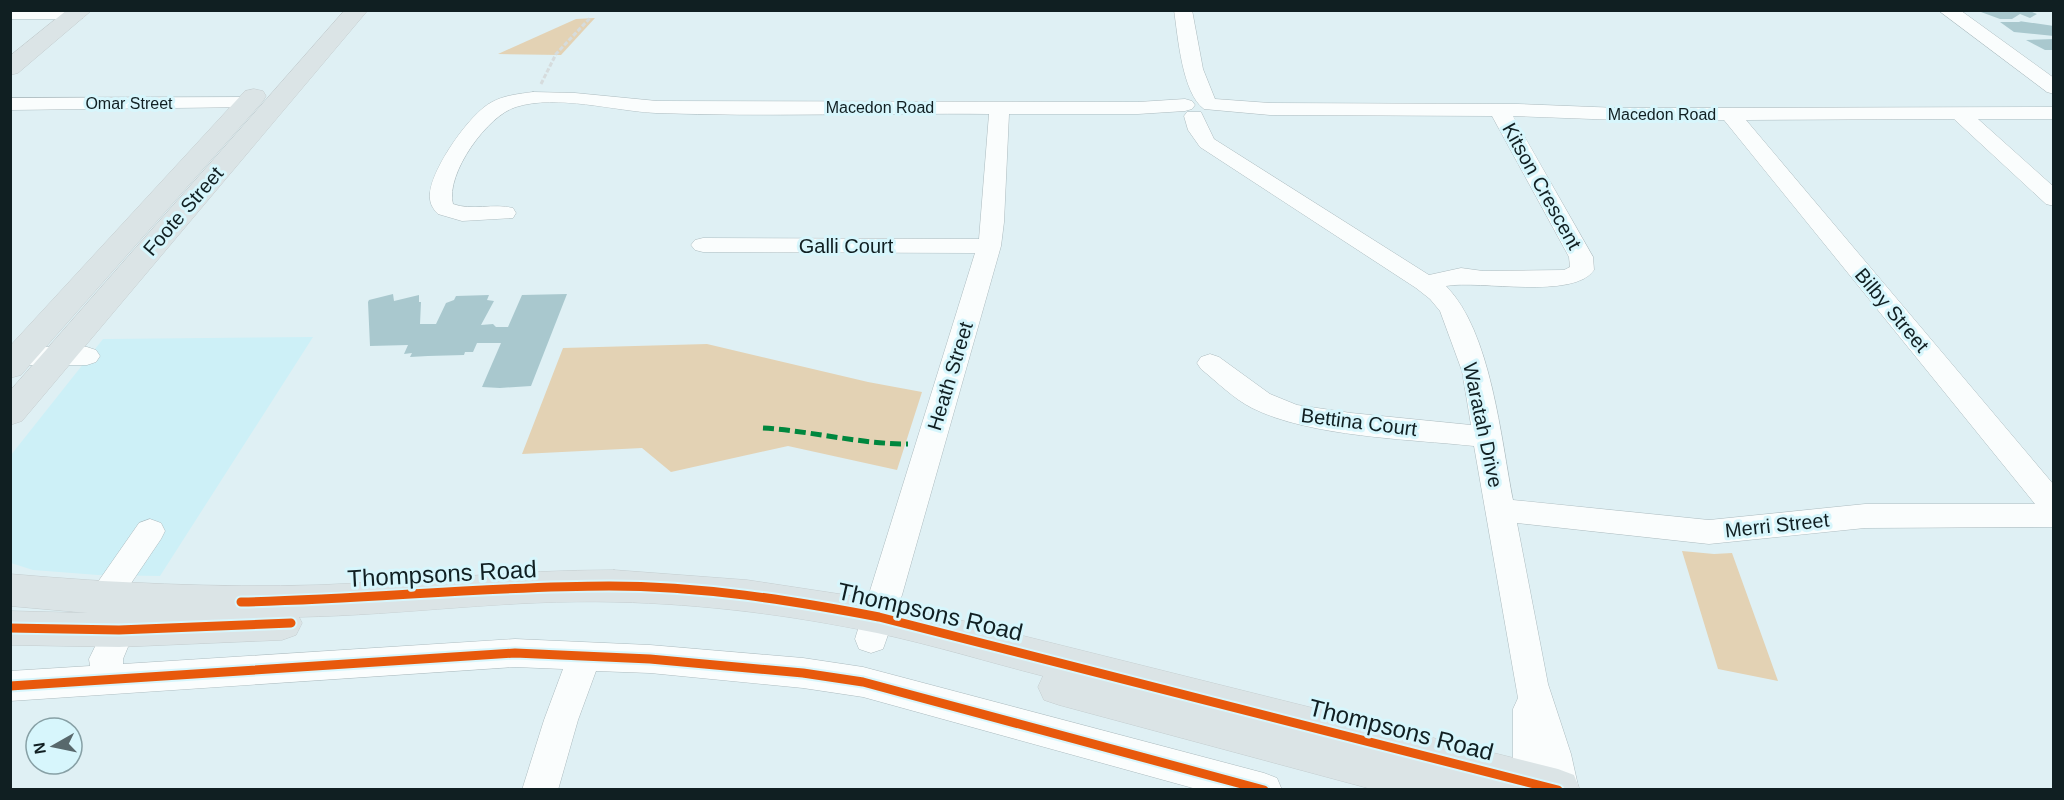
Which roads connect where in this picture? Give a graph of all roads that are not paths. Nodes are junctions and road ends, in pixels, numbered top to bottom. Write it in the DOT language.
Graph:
graph roads {
  1 [pos="331,10"];
  2 [pos="357,10"];
  3 [pos="1183,10"];
  4 [pos="1947,10"];
  5 [pos="79,12"];
  6 [pos="10,14"];
  7 [pos="10,68"];
  8 [pos="2054,88"];
  9 [pos="247,103"];
  10 [pos="10,104"];
  11 [pos="999,108"];
  12 [pos="1199,109"];
  13 [pos="1499,110"];
  14 [pos="2054,113"];
  15 [pos="1730,114"];
  16 [pos="1960,114"];
  17 [pos="2054,199"];
  18 [pos="505,213"];
  19 [pos="703,245"];
  20 [pos="989,246"];
  21 [pos="1432,288"];
  22 [pos="73,356"];
  23 [pos="16,362"];
  24 [pos="1210,363"];
  25 [pos="10,413"];
  26 [pos="1487,437"];
  27 [pos="2054,506"];
  28 [pos="1501,510"];
  29 [pos="2054,515"];
  30 [pos="150,531"];
  31 [pos="10,590"];
  32 [pos="111,614"];
  33 [pos="10,628"];
  34 [pos="875,628"];
  35 [pos="585,655"];
  36 [pos="109,681"];
  37 [pos="10,686"];
  38 [pos="1545,788"];
  39 [pos="540,789"];
  40 [pos="1264,789"];
  41 [pos="1455,789"];
  1 -- 9 [label="main road, Foote Street"];
  2 -- 22 [label="main road, Foote Street"];
  3 -- 12 [label="street, Waratah Drive"];
  4 -- 8 [label="street"];
  5 -- 6 [label="street"];
  5 -- 7 [label="main road"];
  9 -- 10 [label="street, Omar Street"];
  9 -- 23 [label="main road, Foote Street"];
  11 -- 12 [label="street, Macedon Road"];
  11 -- 18 [label="street, Macedon Road"];
  11 -- 20 [label="street, Heath Street"];
  12 -- 13 [label="street, Macedon Road"];
  12 -- 21 [label="street, Waratah Drive"];
  13 -- 15 [label="street, Macedon Road"];
  13 -- 21 [label="street, Kitson Crescent"];
  14 -- 16 [label="street, Macedon Road"];
  15 -- 16 [label="street, Macedon Road"];
  15 -- 27 [label="street, Bilby Street"];
  16 -- 17 [label="street"];
  19 -- 20 [label="street, Galli Court"];
  20 -- 34 [label="street, Heath Street"];
  21 -- 26 [label="street, Waratah Drive"];
  22 -- 23 [label="street"];
  22 -- 25 [label="main road, Foote Street"];
  24 -- 26 [label="street, Bettina Court"];
  26 -- 28 [label="street, Waratah Drive"];
  28 -- 29 [label="street, Merri Street"];
  28 -- 38 [label="street, Waratah Drive"];
  30 -- 32 [label="street"];
  31 -- 32 [label="main road, Thompsons Road"];
  32 -- 33 [label="main road, Thompsons Road"];
  32 -- 34 [label="main road, Thompsons Road"];
  32 -- 36 [label="street"];
  34 -- 38 [label="main road, Thompsons Road"];
  34 -- 41 [label="main road, Thompsons Road"];
  35 -- 36 [label="street"];
  35 -- 39 [label="street"];
  35 -- 40 [label="street"];
  36 -- 37 [label="street"];
}
